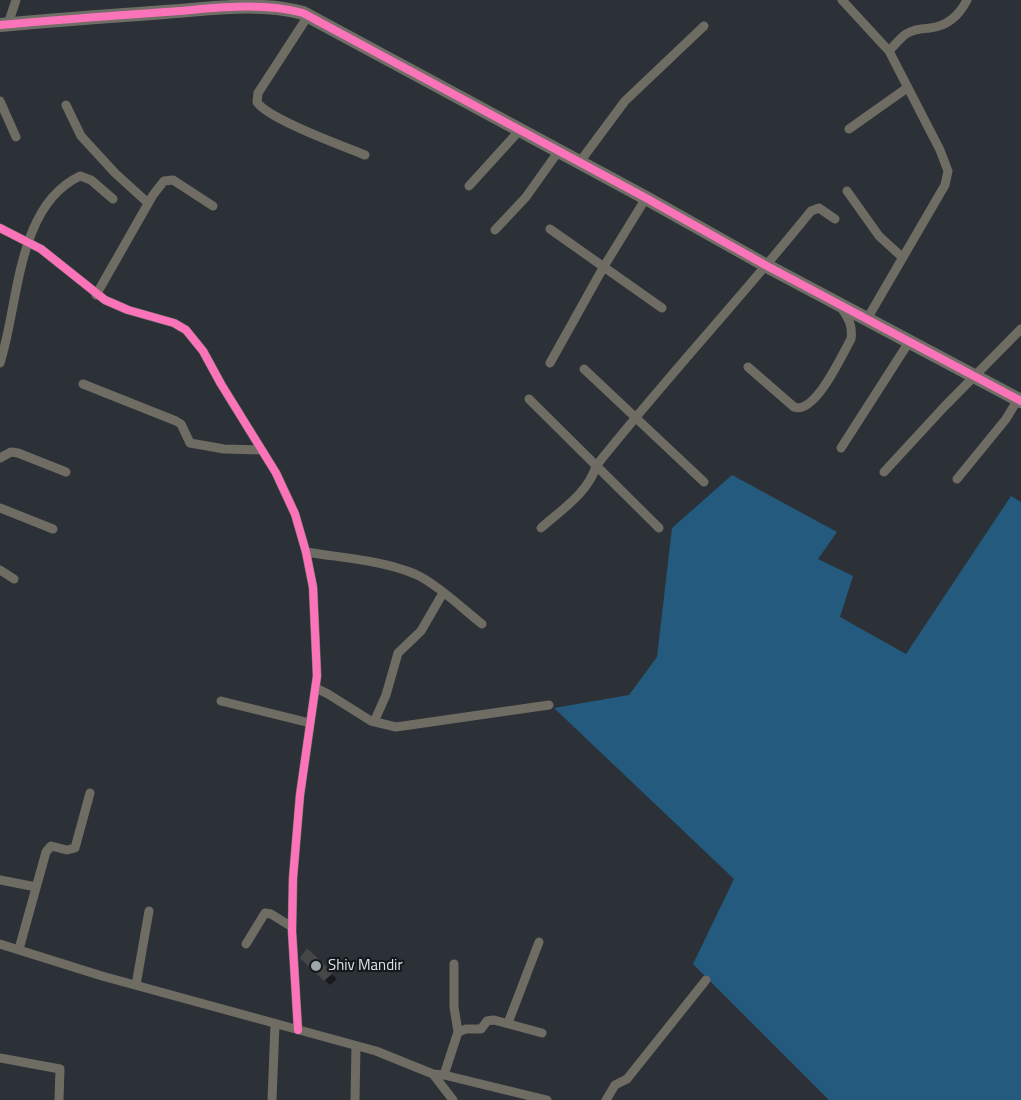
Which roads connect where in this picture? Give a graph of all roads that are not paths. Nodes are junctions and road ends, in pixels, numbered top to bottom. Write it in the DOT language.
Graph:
graph roads {
  1 [pos="16,0"];
  2 [pos="857,0"];
  3 [pos="967,0"];
  4 [pos="223,4"];
  5 [pos="845,4"];
  6 [pos="308,16"];
  7 [pos="4,24"];
  8 [pos="704,26"];
  9 [pos="889,51"];
  10 [pos="907,88"];
  11 [pos="0,101"];
  12 [pos="66,105"];
  13 [pos="849,129"];
  14 [pos="519,131"];
  15 [pos="16,137"];
  16 [pos="558,152"];
  17 [pos="365,155"];
  18 [pos="579,163"];
  19 [pos="469,186"];
  20 [pos="847,191"];
  21 [pos="646,198"];
  22 [pos="113,199"];
  23 [pos="148,203"];
  24 [pos="213,206"];
  25 [pos="835,219"];
  26 [pos="0,228"];
  27 [pos="550,229"];
  28 [pos="495,230"];
  29 [pos="27,242"];
  30 [pos="902,257"];
  31 [pos="767,266"];
  32 [pos="603,268"];
  33 [pos="96,295"];
  34 [pos="840,305"];
  35 [pos="662,308"];
  36 [pos="867,319"];
  37 [pos="5,325"];
  38 [pos="1021,330"];
  39 [pos="909,342"];
  40 [pos="0,363"];
  41 [pos="550,363"];
  42 [pos="748,367"];
  43 [pos="584,369"];
  44 [pos="974,376"];
  45 [pos="83,384"];
  46 [pos="528,399"];
  47 [pos="1019,400"];
  48 [pos="635,417"];
  49 [pos="841,448"];
  50 [pos="262,450"];
  51 [pos="0,458"];
  52 [pos="596,466"];
  53 [pos="66,472"];
  54 [pos="884,472"];
  55 [pos="957,479"];
  56 [pos="704,482"];
  57 [pos="0,508"];
  58 [pos="541,528"];
  59 [pos="659,528"];
  60 [pos="53,529"];
  61 [pos="306,552"];
  62 [pos="0,570"];
  63 [pos="14,579"];
  64 [pos="443,593"];
  65 [pos="482,624"];
  66 [pos="316,688"];
  67 [pos="221,701"];
  68 [pos="549,705"];
  69 [pos="374,722"];
  70 [pos="310,723"];
  71 [pos="90,793"];
  72 [pos="0,880"];
  73 [pos="36,887"];
  74 [pos="149,911"];
  75 [pos="292,927"];
  76 [pos="539,942"];
  77 [pos="0,944"];
  78 [pos="246,944"];
  79 [pos="19,950"];
  80 [pos="454,964"];
  81 [pos="706,980"];
  82 [pos="136,985"];
  83 [pos="508,1023"];
  84 [pos="275,1024"];
  85 [pos="297,1030"];
  86 [pos="458,1032"];
  87 [pos="542,1033"];
  88 [pos="356,1046"];
  89 [pos="0,1058"];
  90 [pos="433,1074"];
  91 [pos="444,1075"];
  92 [pos="59,1100"];
  93 [pos="272,1100"];
  94 [pos="355,1100"];
  95 [pos="453,1100"];
  96 [pos="547,1100"];
  97 [pos="606,1100"];
  1 -- 7 [label="street"];
  2 -- 5 [label="street"];
  3 -- 9 [label="street"];
  4 -- 6 [label="street"];
  4 -- 7 [label="street"];
  5 -- 9 [label="street"];
  6 -- 14 [label="street"];
  6 -- 17 [label="street"];
  8 -- 18 [label="street"];
  9 -- 10 [label="street"];
  10 -- 13 [label="street"];
  10 -- 30 [label="street"];
  11 -- 15 [label="street"];
  12 -- 23 [label="street"];
  14 -- 16 [label="street"];
  14 -- 19 [label="street"];
  16 -- 18 [label="street"];
  16 -- 28 [label="street"];
  18 -- 21 [label="street"];
  20 -- 30 [label="street"];
  21 -- 31 [label="street"];
  21 -- 32 [label="street"];
  22 -- 29 [label="street"];
  23 -- 24 [label="street"];
  23 -- 33 [label="street"];
  25 -- 31 [label="street"];
  26 -- 29 [label="street"];
  27 -- 32 [label="street"];
  29 -- 33 [label="street"];
  29 -- 37 [label="street"];
  30 -- 36 [label="street"];
  31 -- 34 [label="street"];
  31 -- 48 [label="street"];
  32 -- 35 [label="street"];
  32 -- 41 [label="street"];
  33 -- 50 [label="street"];
  34 -- 36 [label="street"];
  34 -- 42 [label="street"];
  36 -- 39 [label="street"];
  37 -- 40 [label="street"];
  38 -- 44 [label="street"];
  39 -- 44 [label="street"];
  39 -- 49 [label="street"];
  43 -- 48 [label="street"];
  44 -- 47 [label="street"];
  44 -- 54 [label="street"];
  45 -- 50 [label="street"];
  46 -- 52 [label="street"];
  47 -- 55 [label="street"];
  48 -- 52 [label="street"];
  48 -- 56 [label="street"];
  50 -- 61 [label="street"];
  51 -- 53 [label="street"];
  52 -- 58 [label="street"];
  52 -- 59 [label="street"];
  57 -- 60 [label="street"];
  61 -- 64 [label="street"];
  61 -- 66 [label="street"];
  62 -- 63 [label="street"];
  64 -- 65 [label="street"];
  64 -- 69 [label="street"];
  66 -- 69 [label="street"];
  66 -- 70 [label="street"];
  67 -- 70 [label="street"];
  68 -- 69 [label="street"];
  70 -- 75 [label="street"];
  71 -- 73 [label="street"];
  72 -- 73 [label="street"];
  73 -- 79 [label="street"];
  74 -- 82 [label="street"];
  75 -- 78 [label="street"];
  75 -- 85 [label="street"];
  76 -- 83 [label="street"];
  77 -- 79 [label="street"];
  79 -- 82 [label="street"];
  80 -- 86 [label="street"];
  81 -- 97 [label="street"];
  82 -- 84 [label="street"];
  83 -- 86 [label="street"];
  83 -- 87 [label="street"];
  84 -- 85 [label="street"];
  84 -- 93 [label="street"];
  85 -- 88 [label="street"];
  86 -- 91 [label="street"];
  88 -- 90 [label="street"];
  88 -- 94 [label="street"];
  89 -- 92 [label="street"];
  90 -- 91 [label="street"];
  90 -- 95 [label="street"];
  91 -- 96 [label="street"];
}
